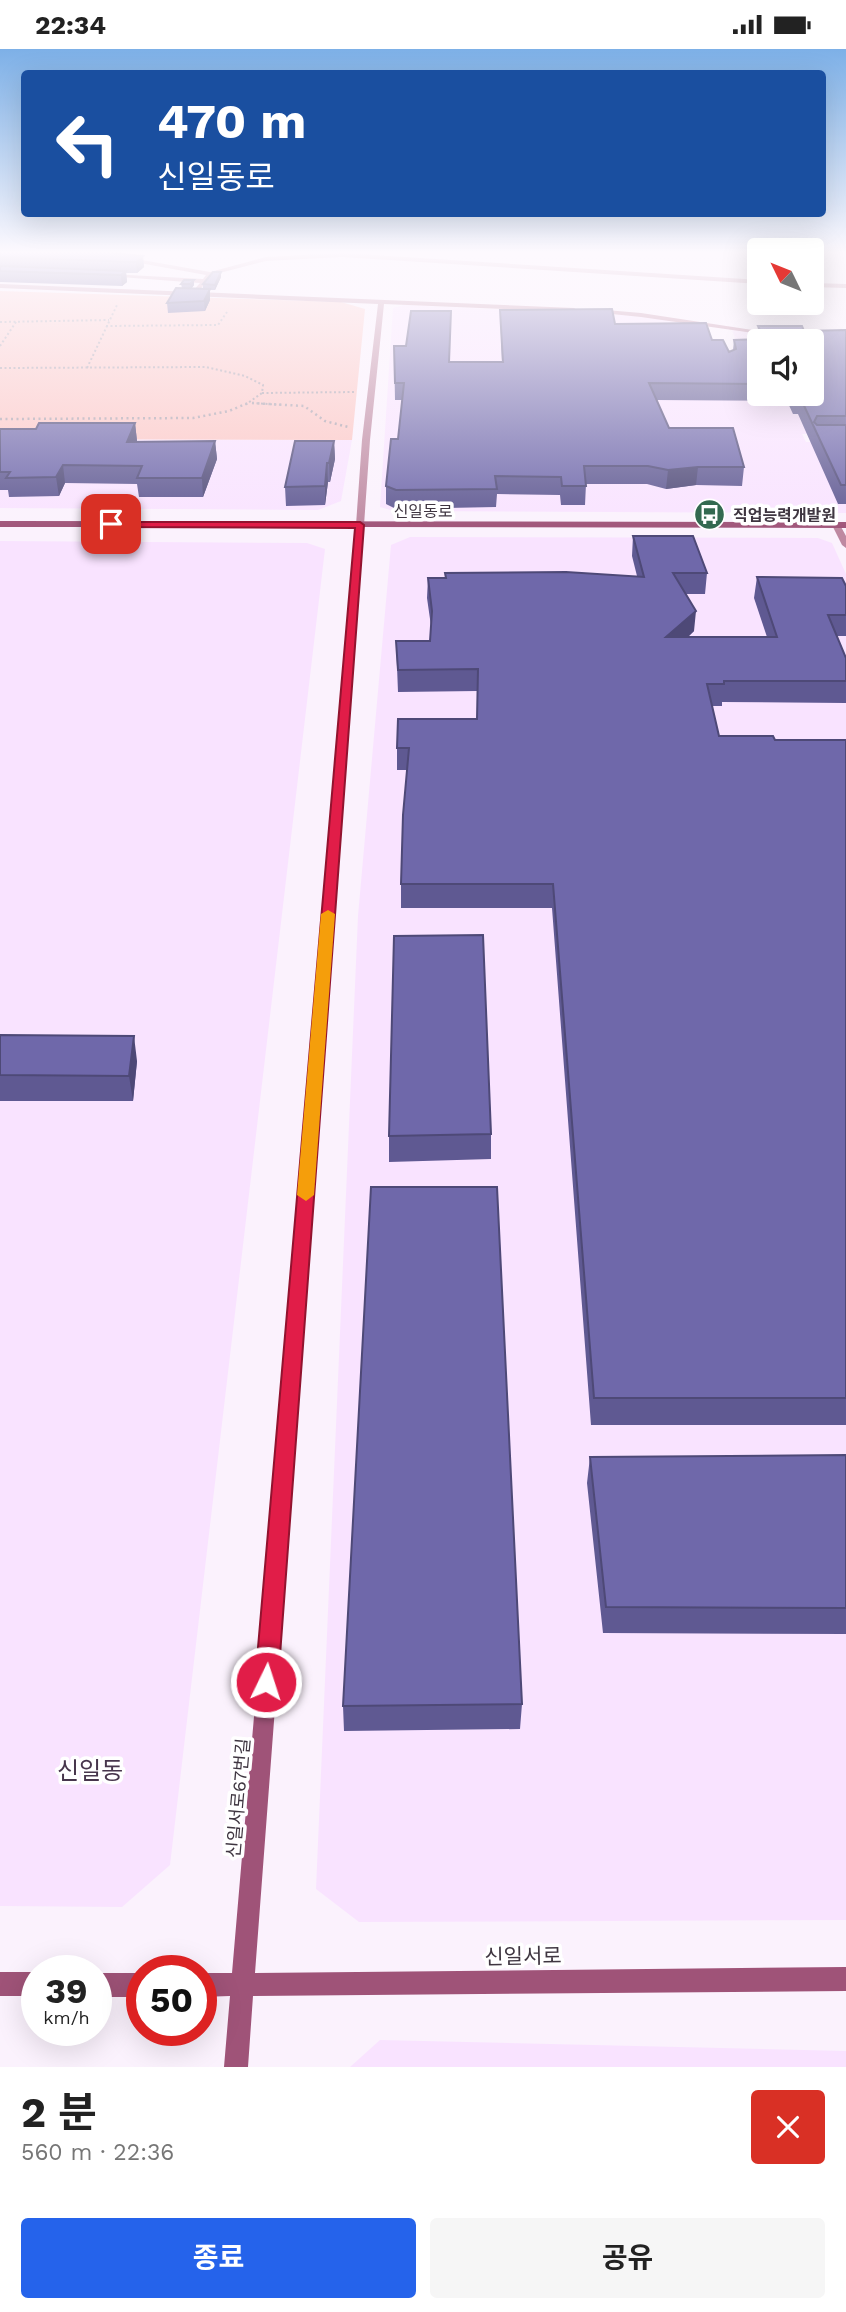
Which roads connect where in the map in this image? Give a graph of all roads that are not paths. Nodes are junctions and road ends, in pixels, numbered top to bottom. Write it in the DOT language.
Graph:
graph roads {
  1 [pos="376,345"];
  2 [pos="0,524"];
  3 [pos="360,525"];
  4 [pos="841,525"];
  5 [pos="846,545"];
  6 [pos="846,1979"];
  7 [pos="0,1984"];
  8 [pos="21,1984"];
  9 [pos="217,1985"];
  10 [pos="242,1985"];
  11 [pos="236,2067"];
  1 -- 3 [label="street"];
  2 -- 3 [label="main road, 신일동로"];
  3 -- 4 [label="main road, 신일동로"];
  3 -- 10 [label="main road, 신일서로67번길"];
  4 -- 5 [label="street"];
  6 -- 10 [label="main road, 신일서로"];
  7 -- 8 [label="main road"];
  9 -- 10 [label="main road, 신일서로"];
  10 -- 11 [label="main road, 신일서로67번길"];
}
